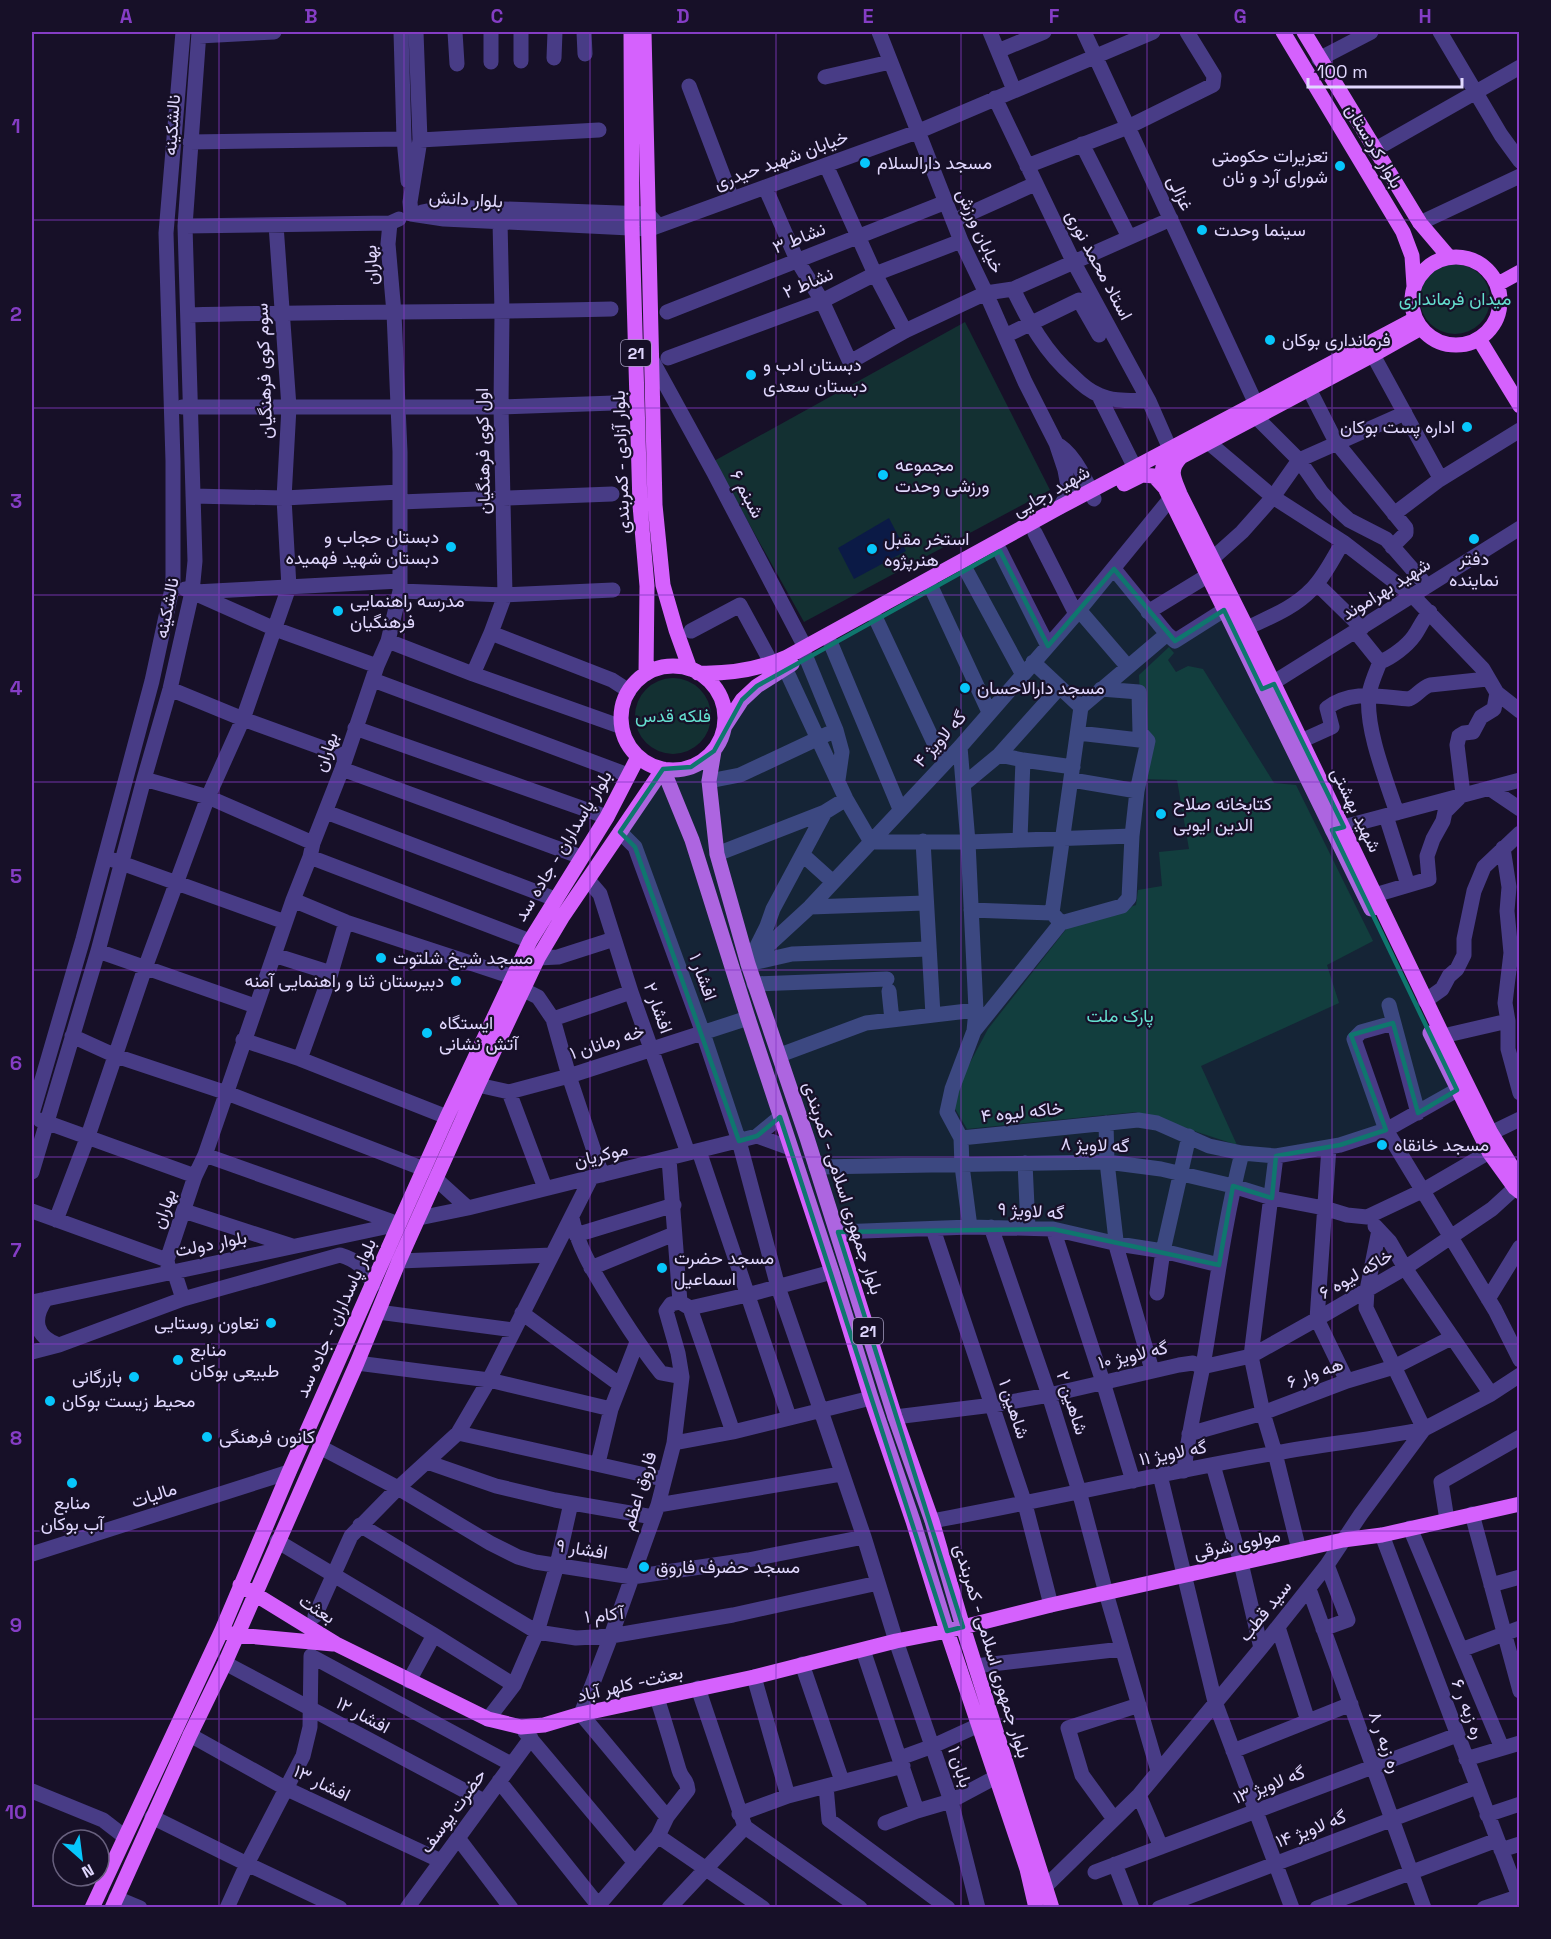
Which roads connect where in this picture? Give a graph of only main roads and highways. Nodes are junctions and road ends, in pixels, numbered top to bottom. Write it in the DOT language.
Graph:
graph roads {
  1 [pos="630,32"];
  2 [pos="644,32"];
  3 [pos="1283,32"];
  4 [pos="1304,32"];
  5 [pos="1420,223"];
  6 [pos="1403,232"];
  7 [pos="1449,257"];
  8 [pos="1520,272"];
  9 [pos="1498,284"];
  10 [pos="1414,286"];
  11 [pos="1418,324"];
  12 [pos="1479,339"];
  13 [pos="1520,406"];
  14 [pos="1255,410"];
  15 [pos="1176,450"];
  16 [pos="1167,494"];
  17 [pos="1093,495"];
  18 [pos="663,585"];
  19 [pos="647,586"];
  20 [pos="805,652"];
  21 [pos="779,666"];
  22 [pos="694,671"];
  23 [pos="646,674"];
  24 [pos="1268,686"];
  25 [pos="725,726"];
  26 [pos="714,750"];
  27 [pos="638,757"];
  28 [pos="663,769"];
  29 [pos="1338,829"];
  30 [pos="482,1063"];
  31 [pos="1518,1186"];
  32 [pos="1520,1504"];
  33 [pos="240,1585"];
  34 [pos="254,1594"];
  35 [pos="963,1627"];
  36 [pos="222,1630"];
  37 [pos="947,1631"];
  38 [pos="237,1635"];
  39 [pos="336,1644"];
  40 [pos="1033,1867"];
  41 [pos="114,1903"];
  42 [pos="92,1908"];
  43 [pos="1036,1908"];
  44 [pos="1052,1908"];
  1 -- 19 [label="main road, بلوار آزادی - کمربندی / 21"];
  2 -- 18 [label="main road, بلوار آزادی - کمربندی / 21"];
  3 -- 6 [label="main road, بلوار کردستان"];
  4 -- 5 [label="main road, بلوار کردستان"];
  5 -- 6 [label="main road"];
  5 -- 7 [label="main road, بلوار کردستان"];
  6 -- 10 [label="main road, بلوار کردستان"];
  7 -- 9 [label="main road"];
  7 -- 10 [label="main road"];
  8 -- 9 [label="main road"];
  9 -- 12 [label="main road"];
  10 -- 11 [label="main road"];
  11 -- 12 [label="main road"];
  11 -- 14 [label="main road, شهید رجایی"];
  11 -- 14 [label="main road, شهید رجایی"];
  12 -- 13 [label="main road"];
  14 -- 15 [label="main road, شهید رجایی"];
  14 -- 15 [label="main road, شهید رجایی"];
  15 -- 16 [label="main road"];
  15 -- 17 [label="main road, شهید رجایی"];
  15 -- 24 [label="main road, شهید بهشتی"];
  16 -- 17 [label="main road, شهید رجایی"];
  16 -- 24 [label="main road, شهید بهشتی"];
  17 -- 20 [label="main road, شهید رجایی"];
  17 -- 20 [label="main road, شهید رجایی"];
  18 -- 19 [label="main road"];
  18 -- 22 [label="main road, بلوار آزادی - کمربندی / 21"];
  19 -- 23 [label="main road, بلوار آزادی - کمربندی / 21"];
  20 -- 21 [label="main road, شهید رجایی"];
  21 -- 22 [label="main road, شهید رجایی"];
  21 -- 25 [label="main road, شهید رجایی"];
  22 -- 23 [label="main road"];
  22 -- 25 [label="main road, 21"];
  23 -- 27 [label="main road"];
  24 -- 29 [label="main road, شهید بهشتی"];
  24 -- 29 [label="main road, شهید بهشتی"];
  25 -- 26 [label="main road, 21"];
  26 -- 28 [label="main road, 21"];
  26 -- 35 [label="main road, بلوار جمهوری اسلامی - کمربندی / 21"];
  27 -- 28 [label="main road"];
  27 -- 30 [label="main road, بلوار پاسداران - جاده سد"];
  28 -- 30 [label="main road, بلوار پاسداران - جاده سد"];
  28 -- 37 [label="main road, بلوار جمهوری اسلامی - کمربندی / 21"];
  29 -- 31 [label="main road, شهید بهشتی"];
  29 -- 31 [label="main road, شهید بهشتی"];
  30 -- 33 [label="main road, بلوار پاسداران - جاده سد"];
  30 -- 34 [label="main road, بلوار پاسداران - جاده سد"];
  32 -- 35 [label="main road, مولوی شرقی"];
  33 -- 34 [label="main road, بعثت"];
  33 -- 36 [label="main road, بلوار پاسداران - جاده سد"];
  34 -- 38 [label="main road, بلوار پاسداران - جاده سد"];
  34 -- 39 [label="main road, بعثت"];
  35 -- 37 [label="main road, مولوی شرقی"];
  35 -- 40 [label="main road, بلوار جمهوری اسلامی - کمربندی / 21"];
  36 -- 38 [label="main road, بعثت"];
  36 -- 42 [label="main road, بلوار پاسداران - جاده سد"];
  37 -- 39 [label="main road, بعثت- کلهر آباد"];
  37 -- 40 [label="main road, بلوار جمهوری اسلامی - کمربندی / 21"];
  38 -- 39 [label="main road, بعثت"];
  38 -- 41 [label="main road, بلوار پاسداران - جاده سد"];
  40 -- 43 [label="main road, بلوار جمهوری اسلامی - کمربندی / 21"];
  40 -- 44 [label="main road, بلوار جمهوری اسلامی - کمربندی / 21"];
}
